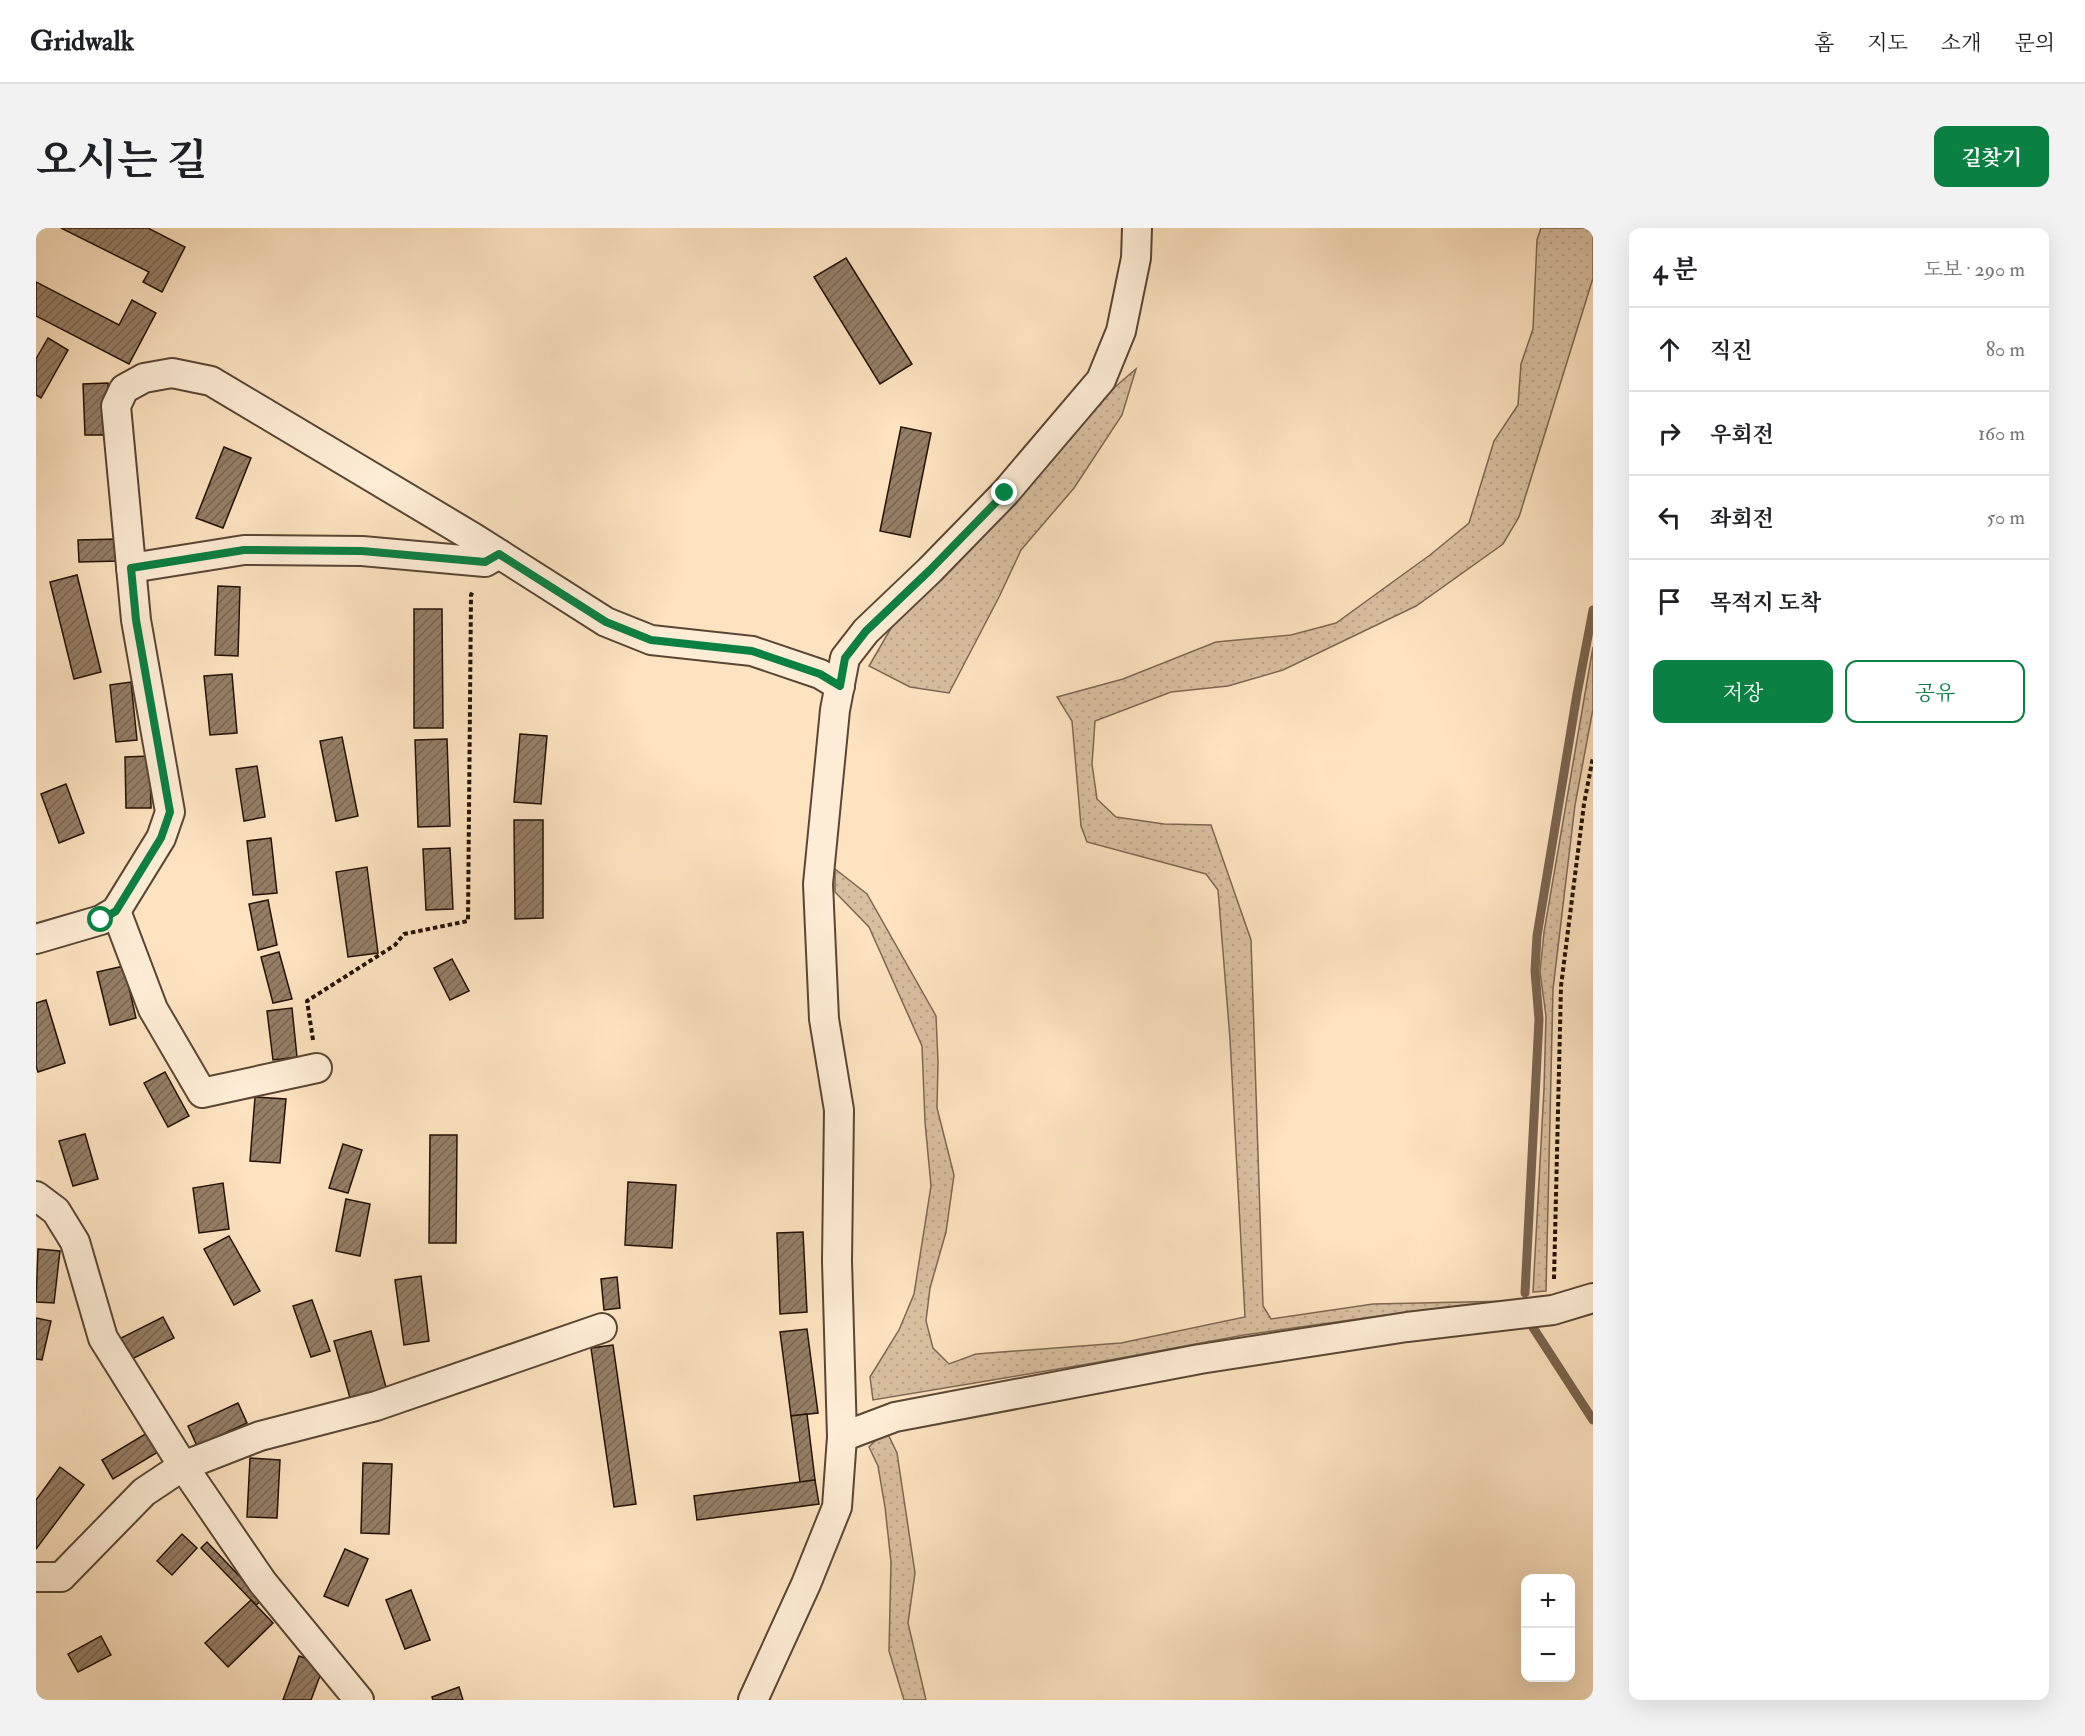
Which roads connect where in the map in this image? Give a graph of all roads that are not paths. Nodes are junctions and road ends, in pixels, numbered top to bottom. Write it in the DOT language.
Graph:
graph roads {
  1 [pos="1137,228"];
  2 [pos="492,558"];
  3 [pos="131,568"];
  4 [pos="840,686"];
  5 [pos="116,911"];
  6 [pos="36,939"];
  7 [pos="317,1068"];
  8 [pos="36,1196"];
  9 [pos="1593,1298"];
  10 [pos="603,1328"];
  11 [pos="842,1437"];
  12 [pos="183,1466"];
  13 [pos="36,1577"];
  14 [pos="360,1700"];
  15 [pos="753,1700"];
  1 -- 4 [label="street"];
  2 -- 3 [label="street"];
  2 -- 3 [label="street"];
  2 -- 4 [label="street"];
  3 -- 5 [label="street"];
  4 -- 11 [label="street"];
  5 -- 6 [label="street"];
  5 -- 7 [label="street"];
  8 -- 12 [label="street"];
  9 -- 11 [label="street"];
  10 -- 12 [label="street"];
  11 -- 15 [label="street"];
  12 -- 13 [label="street"];
  12 -- 14 [label="street"];
}
